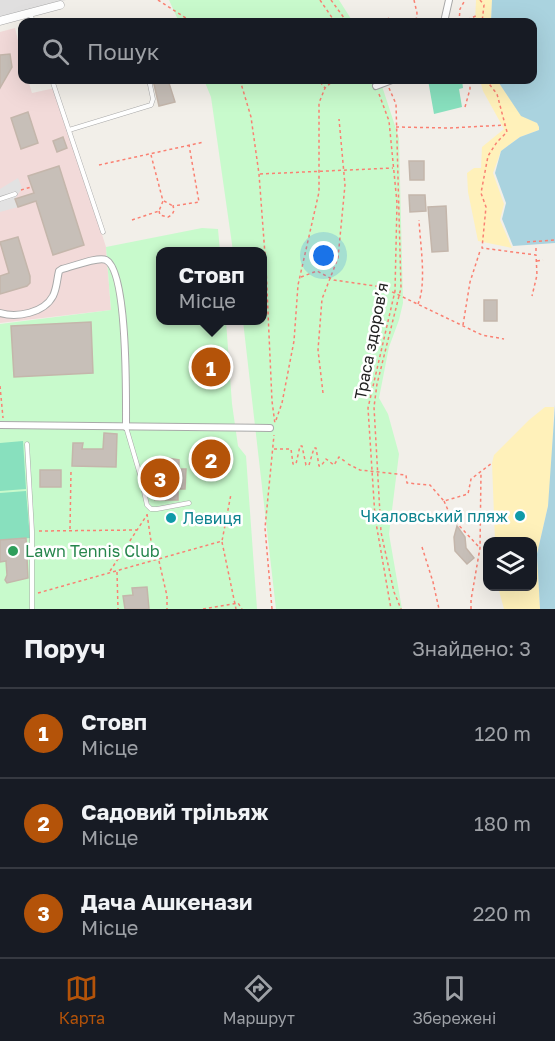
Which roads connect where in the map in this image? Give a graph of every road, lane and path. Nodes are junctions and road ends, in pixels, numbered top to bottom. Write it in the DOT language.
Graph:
graph roads {
  1 [pos="158,0"];
  2 [pos="320,0"];
  3 [pos="331,0"];
  4 [pos="414,0"];
  5 [pos="449,0"];
  6 [pos="465,0"];
  7 [pos="480,0"];
  8 [pos="60,5"];
  9 [pos="30,13"];
  10 [pos="478,15"];
  11 [pos="33,18"];
  12 [pos="186,18"];
  13 [pos="332,18"];
  14 [pos="344,18"];
  15 [pos="416,18"];
  16 [pos="445,18"];
  17 [pos="461,18"];
  18 [pos="471,18"];
  19 [pos="482,18"];
  20 [pos="0,21"];
  21 [pos="53,84"];
  22 [pos="150,84"];
  23 [pos="241,84"];
  24 [pos="322,84"];
  25 [pos="328,84"];
  26 [pos="381,84"];
  27 [pos="390,84"];
  28 [pos="470,84"];
  29 [pos="489,84"];
  30 [pos="376,86"];
  31 [pos="325,88"];
  32 [pos="465,107"];
  33 [pos="339,119"];
  34 [pos="506,125"];
  35 [pos="396,127"];
  36 [pos="69,130"];
  37 [pos="204,142"];
  38 [pos="189,145"];
  39 [pos="151,154"];
  40 [pos="99,165"];
  41 [pos="393,168"];
  42 [pos="319,171"];
  43 [pos="259,174"];
  44 [pos="15,194"];
  45 [pos="0,199"];
  46 [pos="164,201"];
  47 [pos="173,206"];
  48 [pos="159,211"];
  49 [pos="132,220"];
  50 [pos="419,220"];
  51 [pos="103,232"];
  52 [pos="555,240"];
  53 [pos="527,242"];
  54 [pos="264,247"];
  55 [pos="536,248"];
  56 [pos="480,251"];
  57 [pos="536,255"];
  58 [pos="543,260"];
  59 [pos="537,261"];
  60 [pos="300,277"];
  61 [pos="267,290"];
  62 [pos="394,291"];
  63 [pos="399,294"];
  64 [pos="532,296"];
  65 [pos="417,305"];
  66 [pos="0,313"];
  67 [pos="463,326"];
  68 [pos="504,339"];
  69 [pos="0,386"];
  70 [pos="323,393"];
  71 [pos="275,422"];
  72 [pos="2,425"];
  73 [pos="126,427"];
  74 [pos="270,428"];
  75 [pos="27,444"];
  76 [pos="273,449"];
  77 [pos="492,463"];
  78 [pos="71,471"];
  79 [pos="372,471"];
  80 [pos="376,471"];
  81 [pos="482,471"];
  82 [pos="231,494"];
  83 [pos="444,501"];
  84 [pos="189,503"];
  85 [pos="146,507"];
  86 [pos="147,514"];
  87 [pos="70,530"];
  88 [pos="138,530"];
  89 [pos="32,531"];
  90 [pos="222,541"];
  91 [pos="422,547"];
  92 [pos="480,549"];
  93 [pos="159,560"];
  94 [pos="154,561"];
  95 [pos="117,571"];
  96 [pos="109,573"];
  97 [pos="32,595"];
  98 [pos="234,604"];
  99 [pos="32,609"];
  100 [pos="118,609"];
  101 [pos="167,609"];
  102 [pos="203,609"];
  103 [pos="236,609"];
  104 [pos="242,609"];
  105 [pos="272,609"];
  106 [pos="391,609"];
  107 [pos="401,609"];
  108 [pos="439,609"];
  109 [pos="471,609"];
  1 -- 12 [label="path"];
  2 -- 13 [label="path"];
  3 -- 14 [label="path"];
  4 -- 15 [label="path"];
  5 -- 16 [label="street"];
  6 -- 17 [label="path"];
  7 -- 19 [label="path"];
  8 -- 9 [label="street"];
  9 -- 11 [label="lane"];
  9 -- 20 [label="street"];
  10 -- 18 [label="path"];
  21 -- 36 [label="lane"];
  22 -- 36 [label="lane"];
  23 -- 43 [label="path"];
  24 -- 31 [label="path"];
  25 -- 31 [label="path"];
  26 -- 30 [label="street"];
  27 -- 35 [label="path"];
  28 -- 32 [label="path"];
  29 -- 34 [label="path"];
  30 -- 41 [label="path, Траса здоров’я"];
  31 -- 42 [label="path"];
  33 -- 70 [label="path"];
  34 -- 35 [label="path"];
  34 -- 57 [label="path"];
  35 -- 63 [label="path"];
  36 -- 51 [label="lane"];
  37 -- 38 [label="path"];
  38 -- 39 [label="path"];
  38 -- 47 [label="path"];
  39 -- 40 [label="path"];
  39 -- 46 [label="path"];
  41 -- 42 [label="path"];
  41 -- 62 [label="path, Траса здоров’я"];
  42 -- 43 [label="path"];
  42 -- 60 [label="path"];
  43 -- 54 [label="path"];
  44 -- 45 [label="lane"];
  46 -- 47 [label="path"];
  46 -- 48 [label="path"];
  47 -- 48 [label="path"];
  48 -- 49 [label="path"];
  50 -- 65 [label="path"];
  52 -- 53 [label="path"];
  55 -- 57 [label="path"];
  56 -- 67 [label="path"];
  57 -- 59 [label="path"];
  58 -- 59 [label="path"];
  59 -- 64 [label="path"];
  60 -- 62 [label="path"];
  60 -- 71 [label="path"];
  61 -- 71 [label="path"];
  62 -- 63 [label="path"];
  62 -- 79 [label="path, Траса здоров’я"];
  63 -- 65 [label="path"];
  63 -- 80 [label="path"];
  65 -- 67 [label="path"];
  66 -- 73 [label="street"];
  67 -- 68 [label="path"];
  69 -- 72 [label="path"];
  71 -- 74 [label="path"];
  71 -- 76 [label="path"];
  72 -- 73 [label="street"];
  73 -- 74 [label="street"];
  73 -- 84 [label="lane"];
  75 -- 89 [label="lane"];
  76 -- 79 [label="path"];
  76 -- 105 [label="path"];
  77 -- 81 [label="path"];
  78 -- 87 [label="path"];
  79 -- 80 [label="path"];
  79 -- 106 [label="path, Траса здоров’я"];
  80 -- 83 [label="path"];
  80 -- 107 [label="path"];
  81 -- 83 [label="path"];
  81 -- 92 [label="path"];
  82 -- 90 [label="path"];
  83 -- 92 [label="path"];
  85 -- 86 [label="path"];
  86 -- 88 [label="path"];
  86 -- 94 [label="path"];
  87 -- 88 [label="path"];
  87 -- 89 [label="path"];
  88 -- 96 [label="path"];
  89 -- 97 [label="lane"];
  90 -- 93 [label="path"];
  90 -- 98 [label="path"];
  91 -- 108 [label="path"];
  92 -- 109 [label="path"];
  93 -- 94 [label="path"];
  93 -- 101 [label="path"];
  94 -- 95 [label="path"];
  95 -- 96 [label="path"];
  95 -- 100 [label="path"];
  96 -- 97 [label="path"];
  97 -- 99 [label="lane"];
  98 -- 102 [label="path"];
  98 -- 103 [label="path"];
  98 -- 104 [label="path"];
}
